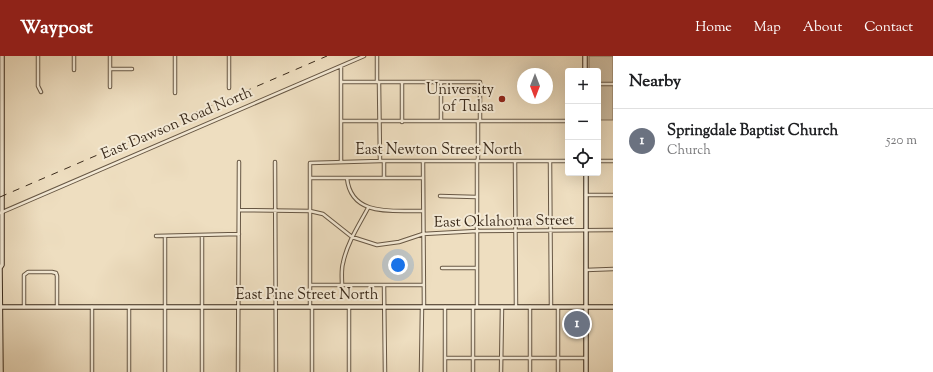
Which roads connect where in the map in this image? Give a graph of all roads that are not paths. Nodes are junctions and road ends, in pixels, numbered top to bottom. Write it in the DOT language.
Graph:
graph roads {
  1 [pos="2,56"];
  2 [pos="38,56"];
  3 [pos="74,56"];
  4 [pos="110,56"];
  5 [pos="175,56"];
  6 [pos="229,56"];
  7 [pos="364,56"];
  8 [pos="378,56"];
  9 [pos="585,56"];
  10 [pos="341,66"];
  11 [pos="585,68"];
  12 [pos="110,69"];
  13 [pos="132,69"];
  14 [pos="74,70"];
  15 [pos="341,82"];
  16 [pos="378,82"];
  17 [pos="441,82"];
  18 [pos="402,83"];
  19 [pos="601,84"];
  20 [pos="613,84"];
  21 [pos="110,87"];
  22 [pos="1,88"];
  23 [pos="229,88"];
  24 [pos="41,92"];
  25 [pos="175,93"];
  26 [pos="341,121"];
  27 [pos="380,121"];
  28 [pos="478,121"];
  29 [pos="565,121"];
  30 [pos="1,122"];
  31 [pos="402,122"];
  32 [pos="441,122"];
  33 [pos="1,161"];
  34 [pos="380,161"];
  35 [pos="384,161"];
  36 [pos="423,161"];
  37 [pos="550,161"];
  38 [pos="565,161"];
  39 [pos="601,161"];
  40 [pos="613,161"];
  41 [pos="238,162"];
  42 [pos="275,162"];
  43 [pos="341,162"];
  44 [pos="477,162"];
  45 [pos="515,162"];
  46 [pos="586,176"];
  47 [pos="310,178"];
  48 [pos="347,178"];
  49 [pos="384,178"];
  50 [pos="424,178"];
  51 [pos="586,195"];
  52 [pos="613,195"];
  53 [pos="440,196"];
  54 [pos="476,196"];
  55 [pos="368,208"];
  56 [pos="239,210"];
  57 [pos="424,210"];
  58 [pos="275,211"];
  59 [pos="310,211"];
  60 [pos="1,212"];
  61 [pos="613,230"];
  62 [pos="477,231"];
  63 [pos="516,231"];
  64 [pos="586,231"];
  65 [pos="550,232"];
  66 [pos="239,234"];
  67 [pos="423,234"];
  68 [pos="202,235"];
  69 [pos="156,236"];
  70 [pos="165,236"];
  71 [pos="352,237"];
  72 [pos="1,240"];
  73 [pos="0,268"];
  74 [pos="442,268"];
  75 [pos="477,268"];
  76 [pos="613,269"];
  77 [pos="586,270"];
  78 [pos="310,285"];
  79 [pos="342,285"];
  80 [pos="384,285"];
  81 [pos="424,285"];
  82 [pos="0,307"];
  83 [pos="24,307"];
  84 [pos="57,307"];
  85 [pos="92,307"];
  86 [pos="129,307"];
  87 [pos="165,307"];
  88 [pos="202,307"];
  89 [pos="238,307"];
  90 [pos="275,307"];
  91 [pos="311,307"];
  92 [pos="349,307"];
  93 [pos="385,307"];
  94 [pos="423,307"];
  95 [pos="445,307"];
  96 [pos="475,307"];
  97 [pos="502,307"];
  98 [pos="516,307"];
  99 [pos="530,307"];
  100 [pos="551,307"];
  101 [pos="558,307"];
  102 [pos="586,307"];
  103 [pos="613,307"];
  104 [pos="445,358"];
  105 [pos="473,358"];
  106 [pos="501,358"];
  107 [pos="530,358"];
  108 [pos="558,358"];
  109 [pos="586,358"];
  110 [pos="1,372"];
  111 [pos="92,372"];
  112 [pos="129,372"];
  113 [pos="165,372"];
  114 [pos="202,372"];
  115 [pos="238,372"];
  116 [pos="276,372"];
  117 [pos="312,372"];
  118 [pos="349,372"];
  119 [pos="385,372"];
  120 [pos="421,372"];
  121 [pos="445,372"];
  122 [pos="473,372"];
  123 [pos="501,372"];
  124 [pos="530,372"];
  125 [pos="558,372"];
  126 [pos="586,372"];
  1 -- 22 [label="main road"];
  2 -- 24 [label="street"];
  3 -- 14 [label="street"];
  4 -- 12 [label="street"];
  5 -- 25 [label="street"];
  6 -- 23 [label="street"];
  7 -- 10 [label="street, East Dawson Road North"];
  8 -- 16 [label="street"];
  9 -- 11 [label="main road"];
  10 -- 15 [label="street"];
  10 -- 60 [label="street, East Dawson Road North"];
  12 -- 13 [label="street"];
  12 -- 21 [label="street"];
  15 -- 16 [label="street"];
  15 -- 26 [label="street"];
  16 -- 18 [label="street"];
  16 -- 27 [label="street"];
  17 -- 18 [label="street"];
  17 -- 28 [label="street"];
  17 -- 32 [label="street"];
  18 -- 31 [label="street"];
  19 -- 20 [label="street"];
  22 -- 30 [label="main road"];
  26 -- 27 [label="street"];
  26 -- 43 [label="street"];
  27 -- 31 [label="street"];
  27 -- 34 [label="street"];
  28 -- 29 [label="street"];
  28 -- 32 [label="street"];
  28 -- 44 [label="street"];
  30 -- 33 [label="main road"];
  31 -- 32 [label="street"];
  33 -- 60 [label="main road"];
  34 -- 35 [label="street, East Newton Street North"];
  34 -- 43 [label="street, East Newton Street North"];
  35 -- 36 [label="street, East Newton Street North"];
  35 -- 49 [label="street"];
  36 -- 44 [label="street, East Newton Street North"];
  36 -- 50 [label="street"];
  37 -- 38 [label="street, East Newton Street North"];
  37 -- 45 [label="street, East Newton Street North"];
  37 -- 65 [label="street"];
  39 -- 40 [label="street"];
  41 -- 56 [label="street"];
  42 -- 58 [label="street"];
  43 -- 47 [label="street, East Newton Street North"];
  44 -- 45 [label="street, East Newton Street North"];
  44 -- 54 [label="street"];
  45 -- 63 [label="street"];
  46 -- 51 [label="main road"];
  47 -- 48 [label="street"];
  47 -- 59 [label="street"];
  48 -- 49 [label="street"];
  48 -- 55 [label="street"];
  49 -- 50 [label="street"];
  50 -- 57 [label="street"];
  51 -- 52 [label="street"];
  51 -- 64 [label="main road"];
  53 -- 54 [label="street"];
  54 -- 62 [label="street"];
  55 -- 57 [label="street"];
  55 -- 71 [label="street"];
  56 -- 58 [label="street, East Oklahoma Street"];
  56 -- 66 [label="street"];
  57 -- 67 [label="street"];
  58 -- 59 [label="street, East Oklahoma Street"];
  58 -- 90 [label="street"];
  59 -- 71 [label="street, East Oklahoma Street"];
  59 -- 78 [label="street"];
  60 -- 72 [label="main road"];
  61 -- 64 [label="street, East Oklahoma Street"];
  62 -- 63 [label="street, East Oklahoma Street"];
  62 -- 67 [label="street, East Oklahoma Street"];
  62 -- 75 [label="street"];
  63 -- 65 [label="street, East Oklahoma Street"];
  63 -- 98 [label="street"];
  64 -- 65 [label="street, East Oklahoma Street"];
  64 -- 77 [label="main road"];
  65 -- 100 [label="street"];
  66 -- 68 [label="street"];
  66 -- 89 [label="street"];
  67 -- 71 [label="street, East Oklahoma Street"];
  67 -- 81 [label="street"];
  68 -- 70 [label="street"];
  68 -- 88 [label="street"];
  69 -- 70 [label="street"];
  70 -- 87 [label="street"];
  71 -- 79 [label="street"];
  72 -- 73 [label="main road"];
  73 -- 82 [label="main road"];
  74 -- 75 [label="street"];
  75 -- 96 [label="street"];
  76 -- 77 [label="street"];
  77 -- 102 [label="main road"];
  78 -- 79 [label="street"];
  78 -- 91 [label="street"];
  79 -- 80 [label="street"];
  80 -- 81 [label="street"];
  80 -- 93 [label="street"];
  81 -- 94 [label="street"];
  82 -- 83 [label="main road, East Pine Street North"];
  82 -- 110 [label="main road"];
  83 -- 84 [label="main road, East Pine Street North"];
  83 -- 84 [label="street"];
  84 -- 85 [label="main road, East Pine Street North"];
  85 -- 86 [label="main road, East Pine Street North"];
  85 -- 111 [label="street"];
  86 -- 87 [label="main road, East Pine Street North"];
  86 -- 112 [label="street"];
  87 -- 88 [label="main road, East Pine Street North"];
  87 -- 113 [label="street"];
  88 -- 89 [label="main road, East Pine Street North"];
  88 -- 114 [label="street"];
  89 -- 90 [label="main road, East Pine Street North"];
  89 -- 115 [label="street"];
  90 -- 91 [label="main road, East Pine Street North"];
  90 -- 116 [label="street"];
  91 -- 92 [label="main road, East Pine Street North"];
  91 -- 117 [label="street"];
  92 -- 93 [label="main road, East Pine Street North"];
  92 -- 118 [label="street"];
  93 -- 94 [label="main road, East Pine Street North"];
  93 -- 119 [label="street"];
  94 -- 95 [label="main road, East Pine Street North"];
  94 -- 120 [label="street"];
  95 -- 96 [label="main road, East Pine Street North"];
  95 -- 104 [label="street"];
  96 -- 97 [label="main road, East Pine Street North"];
  96 -- 105 [label="street"];
  97 -- 98 [label="main road, East Pine Street North"];
  97 -- 106 [label="street"];
  98 -- 99 [label="main road, East Pine Street North"];
  99 -- 100 [label="main road, East Pine Street North"];
  99 -- 107 [label="street"];
  100 -- 101 [label="main road, East Pine Street North"];
  101 -- 102 [label="main road, East Pine Street North"];
  101 -- 108 [label="street"];
  102 -- 103 [label="main road, East Pine Street North"];
  102 -- 109 [label="main road"];
  104 -- 105 [label="street"];
  104 -- 121 [label="street"];
  105 -- 106 [label="street"];
  105 -- 122 [label="street"];
  106 -- 107 [label="street"];
  106 -- 123 [label="street"];
  107 -- 108 [label="street"];
  107 -- 124 [label="street"];
  108 -- 109 [label="street"];
  108 -- 125 [label="street"];
  109 -- 126 [label="main road"];
}
